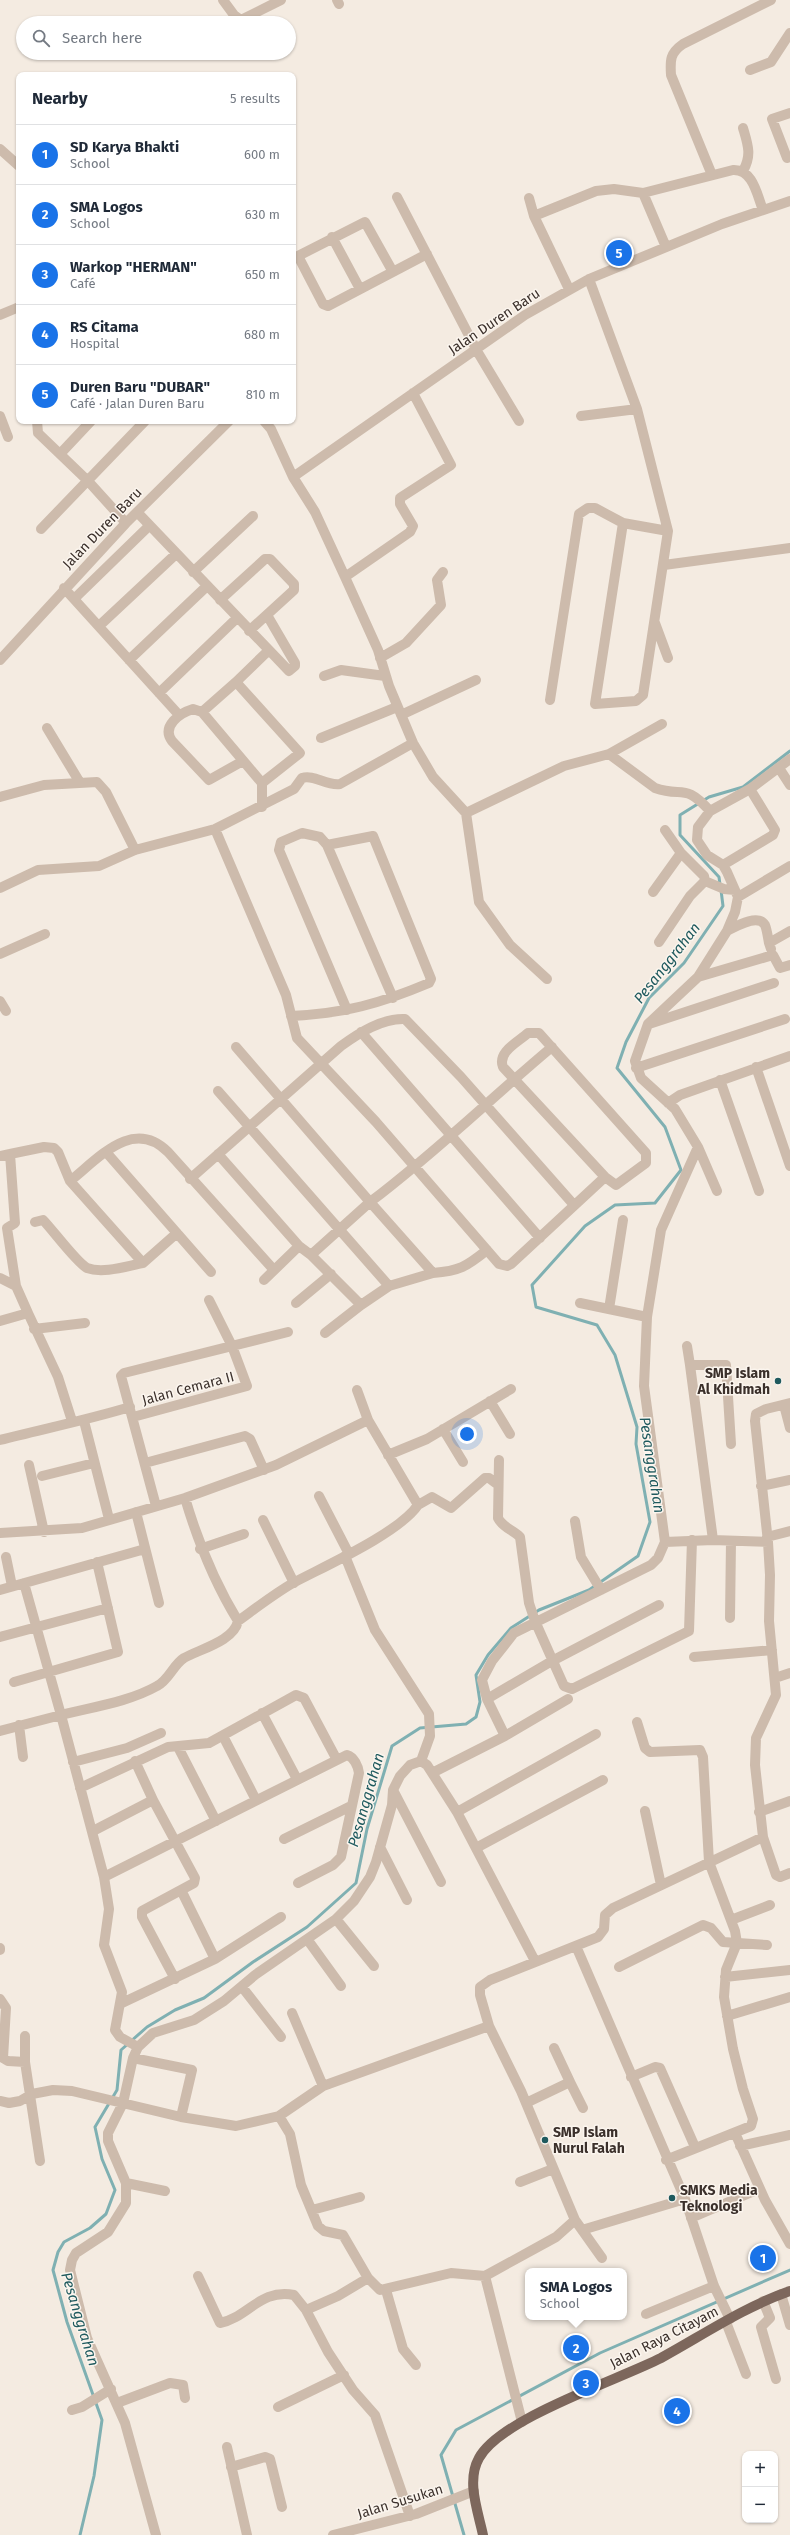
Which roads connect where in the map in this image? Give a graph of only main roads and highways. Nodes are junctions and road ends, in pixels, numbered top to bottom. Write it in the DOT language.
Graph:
graph roads {
  1 [pos="786,2292"];
  2 [pos="483,2535"];
  1 -- 2 [label="main road, Jalan Raya Citayam"];
}
